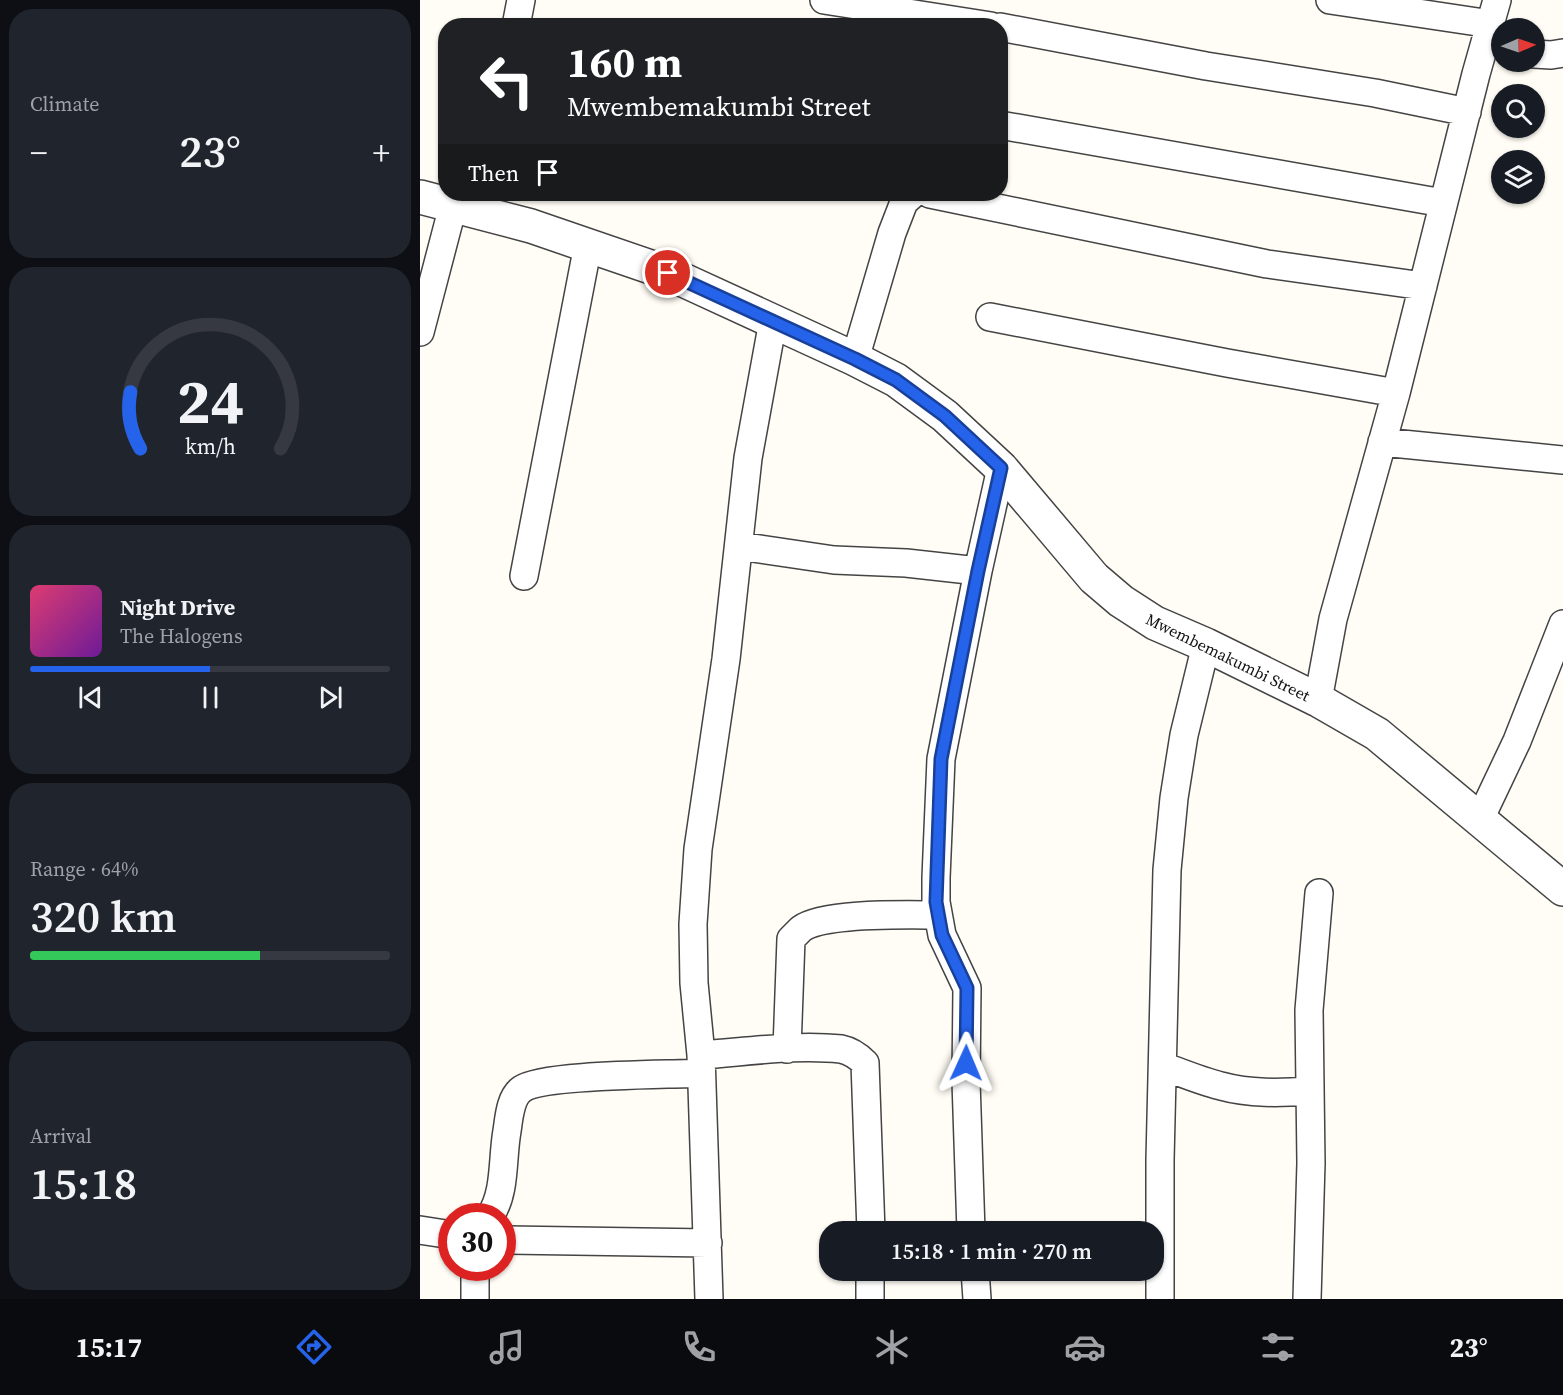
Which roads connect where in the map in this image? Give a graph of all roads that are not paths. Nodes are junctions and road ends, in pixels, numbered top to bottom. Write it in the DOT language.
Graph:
graph roads {
  1 [pos="521,0"];
  2 [pos="824,0"];
  3 [pos="1330,0"];
  4 [pos="1494,12"];
  5 [pos="518,18"];
  6 [pos="940,18"];
  7 [pos="1008,29"];
  8 [pos="1491,53"];
  9 [pos="1563,53"];
  10 [pos="1545,55"];
  11 [pos="1467,112"];
  12 [pos="1008,126"];
  13 [pos="420,197"];
  14 [pos="438,199"];
  15 [pos="451,201"];
  16 [pos="905,201"];
  17 [pos="964,201"];
  18 [pos="1443,202"];
  19 [pos="474,204"];
  20 [pos="588,246"];
  21 [pos="1423,286"];
  22 [pos="990,317"];
  23 [pos="773,321"];
  24 [pos="420,332"];
  25 [pos="855,359"];
  26 [pos="1396,393"];
  27 [pos="1382,442"];
  28 [pos="1563,460"];
  29 [pos="1001,468"];
  30 [pos="739,546"];
  31 [pos="978,571"];
  32 [pos="524,576"];
  33 [pos="1563,624"];
  34 [pos="1206,645"];
  35 [pos="1318,700"];
  36 [pos="1480,819"];
  37 [pos="1563,889"];
  38 [pos="1319,893"];
  39 [pos="938,915"];
  40 [pos="787,1049"];
  41 [pos="701,1064"];
  42 [pos="1163,1066"];
  43 [pos="1310,1091"];
  44 [pos="496,1203"];
  45 [pos="871,1221"];
  46 [pos="971,1221"];
  47 [pos="420,1230"];
  48 [pos="438,1233"];
  49 [pos="516,1240"];
  50 [pos="708,1243"];
  51 [pos="475,1281"];
  52 [pos="870,1281"];
  53 [pos="976,1281"];
  54 [pos="475,1299"];
  55 [pos="709,1299"];
  56 [pos="870,1299"];
  57 [pos="977,1299"];
  58 [pos="1160,1299"];
  59 [pos="1306,1299"];
  1 -- 5 [label="street"];
  2 -- 6 [label="street"];
  3 -- 4 [label="street"];
  7 -- 11 [label="street"];
  8 -- 11 [label="street"];
  9 -- 10 [label="street"];
  11 -- 18 [label="street"];
  12 -- 18 [label="street"];
  13 -- 14 [label="street, Mwembemakumbi Street"];
  15 -- 19 [label="street, Mwembemakumbi Street"];
  16 -- 25 [label="street"];
  17 -- 21 [label="street"];
  18 -- 21 [label="street"];
  19 -- 20 [label="street, Mwembemakumbi Street"];
  19 -- 24 [label="street"];
  20 -- 23 [label="street, Mwembemakumbi Street"];
  20 -- 32 [label="street"];
  21 -- 26 [label="street"];
  22 -- 26 [label="street"];
  23 -- 25 [label="street, Mwembemakumbi Street"];
  23 -- 30 [label="street"];
  25 -- 29 [label="street, Mwembemakumbi Street"];
  26 -- 27 [label="street"];
  27 -- 28 [label="street"];
  27 -- 35 [label="street"];
  29 -- 31 [label="street"];
  29 -- 34 [label="street, Mwembemakumbi Street"];
  30 -- 31 [label="street"];
  30 -- 41 [label="street"];
  31 -- 39 [label="street"];
  33 -- 36 [label="street"];
  34 -- 35 [label="street, Mwembemakumbi Street"];
  34 -- 42 [label="street"];
  35 -- 36 [label="street, Mwembemakumbi Street"];
  36 -- 37 [label="street, Mwembemakumbi Street"];
  38 -- 43 [label="street"];
  39 -- 40 [label="street"];
  39 -- 46 [label="street"];
  40 -- 41 [label="street"];
  40 -- 45 [label="street"];
  41 -- 44 [label="street"];
  41 -- 50 [label="street"];
  42 -- 43 [label="street"];
  42 -- 58 [label="street"];
  43 -- 59 [label="street"];
  47 -- 48 [label="street"];
  49 -- 50 [label="street"];
  50 -- 55 [label="street"];
  51 -- 54 [label="street"];
  52 -- 56 [label="street"];
  53 -- 57 [label="street"];
}
